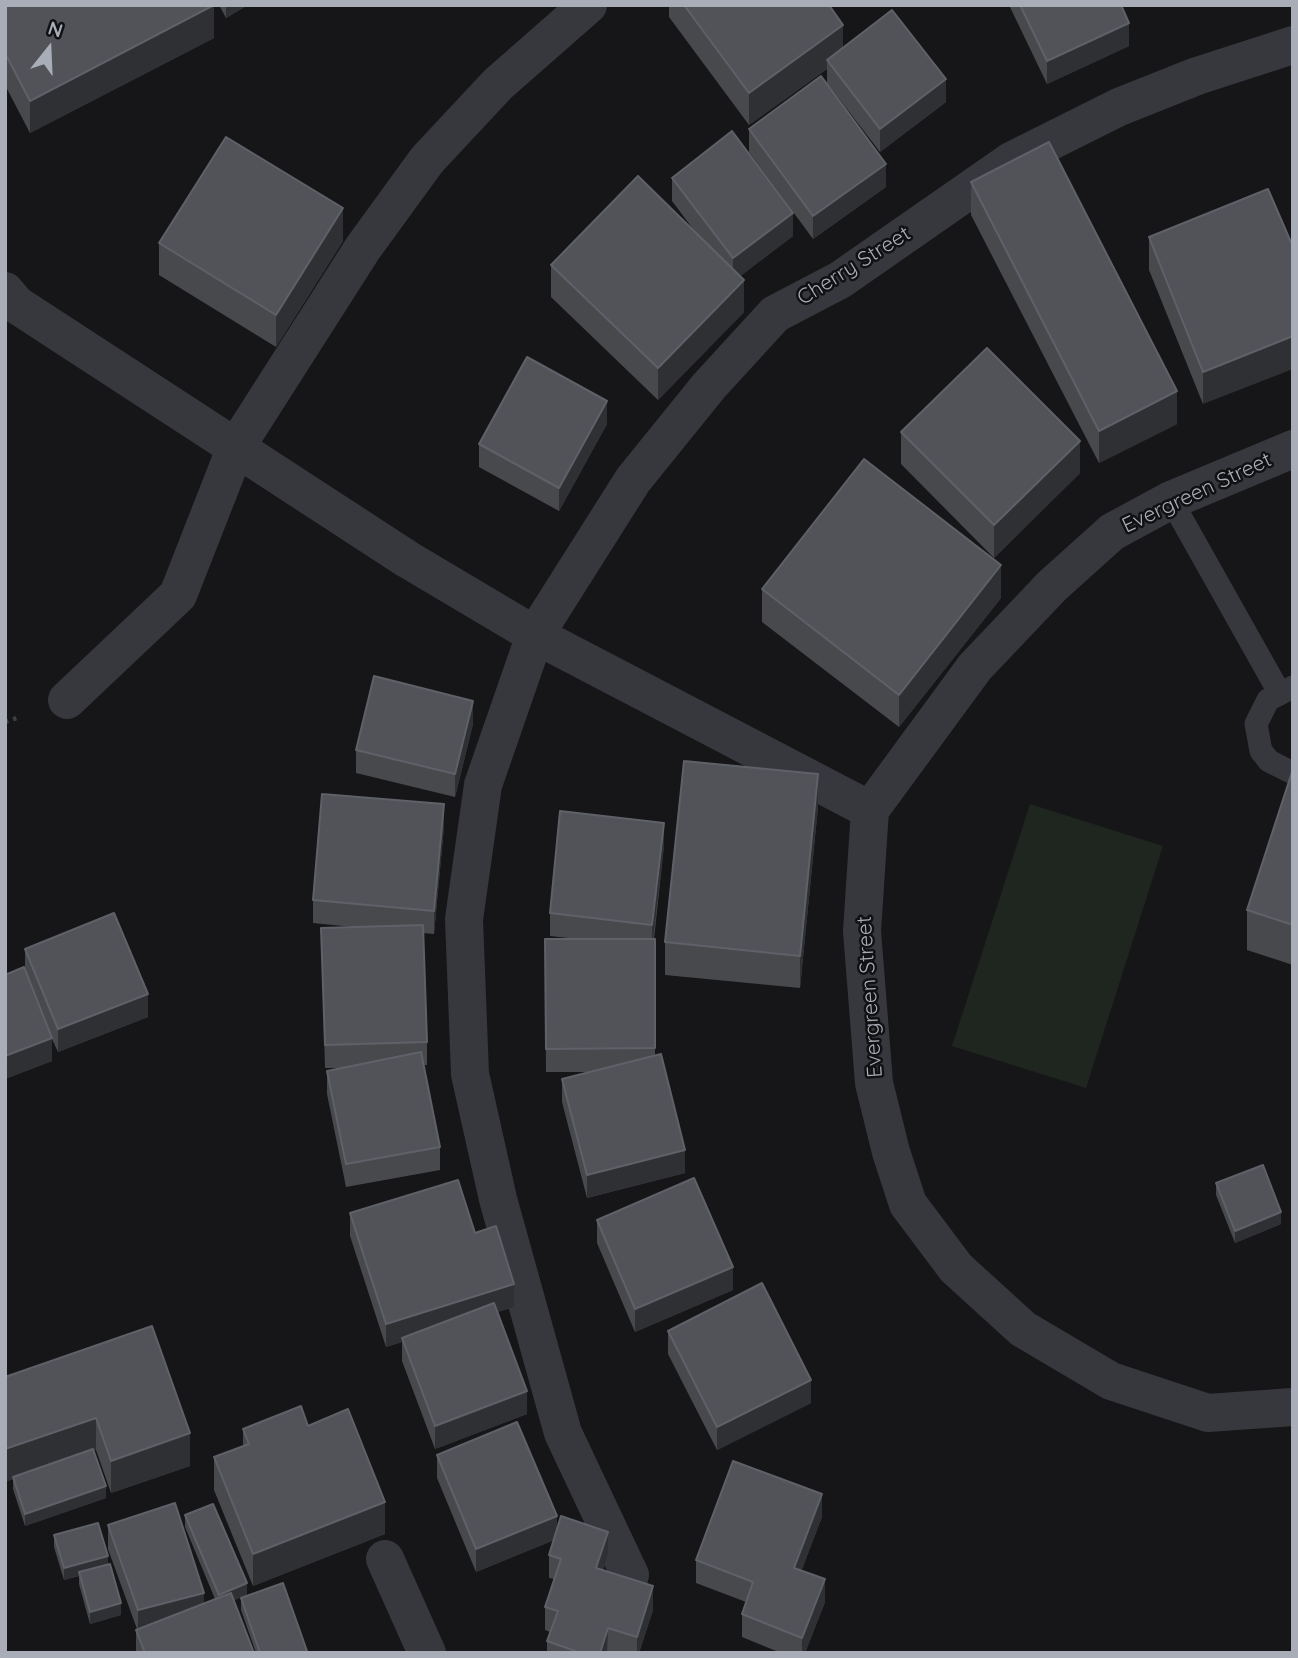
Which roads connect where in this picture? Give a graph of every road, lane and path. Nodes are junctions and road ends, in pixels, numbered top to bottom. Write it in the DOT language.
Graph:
graph roads {
  1 [pos="588,5"];
  2 [pos="1293,45"];
  3 [pos="5,291"];
  4 [pos="236,447"];
  5 [pos="1293,449"];
  6 [pos="1171,500"];
  7 [pos="535,635"];
  8 [pos="1286,690"];
  9 [pos="67,700"];
  10 [pos="1293,773"];
  11 [pos="870,810"];
  12 [pos="1293,1407"];
  13 [pos="385,1559"];
  14 [pos="630,1575"];
  15 [pos="427,1653"];
  1 -- 4 [label="street"];
  2 -- 7 [label="street, Cherry Street"];
  3 -- 4 [label="street"];
  4 -- 7 [label="street"];
  4 -- 9 [label="street"];
  5 -- 6 [label="street, Evergreen Street"];
  6 -- 8 [label="lane"];
  6 -- 11 [label="street, Evergreen Street"];
  7 -- 11 [label="street"];
  7 -- 14 [label="street, Cherry Street"];
  8 -- 10 [label="lane"];
  11 -- 12 [label="street, Evergreen Street"];
  13 -- 15 [label="street"];
}
